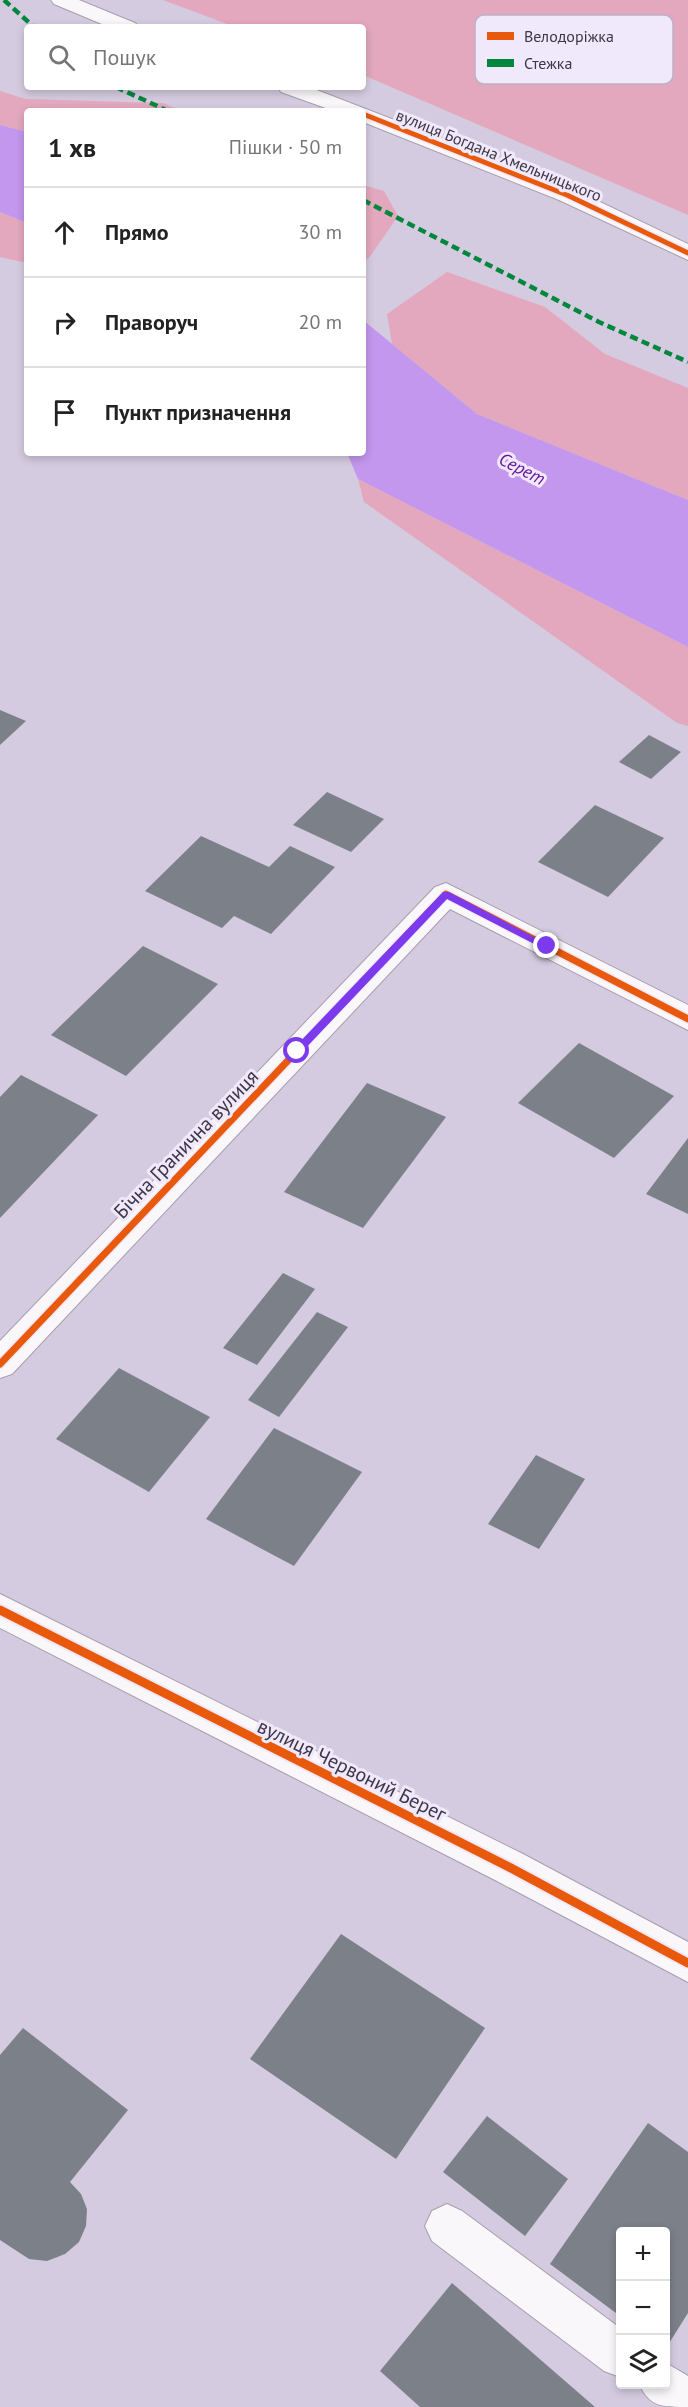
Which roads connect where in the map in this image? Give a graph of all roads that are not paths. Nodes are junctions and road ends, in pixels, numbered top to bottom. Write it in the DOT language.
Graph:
graph roads {
  1 [pos="61,0"];
  2 [pos="121,24"];
  3 [pos="297,90"];
  4 [pos="346,108"];
  5 [pos="366,115"];
  6 [pos="688,253"];
  7 [pos="688,1019"];
  8 [pos="0,1364"];
  9 [pos="0,1610"];
  10 [pos="688,1963"];
  11 [pos="447,2226"];
  12 [pos="616,2351"];
  13 [pos="667,2389"];
  14 [pos="688,2404"];
  1 -- 2 [label="street"];
  3 -- 4 [label="street"];
  5 -- 6 [label="street, вулиця Богдана Хмельницького"];
  7 -- 8 [label="street, Бічна Гранична вулиця"];
  9 -- 10 [label="street, вулиця Червоний Берег"];
  11 -- 12 [label="street"];
  13 -- 14 [label="street"];
}
